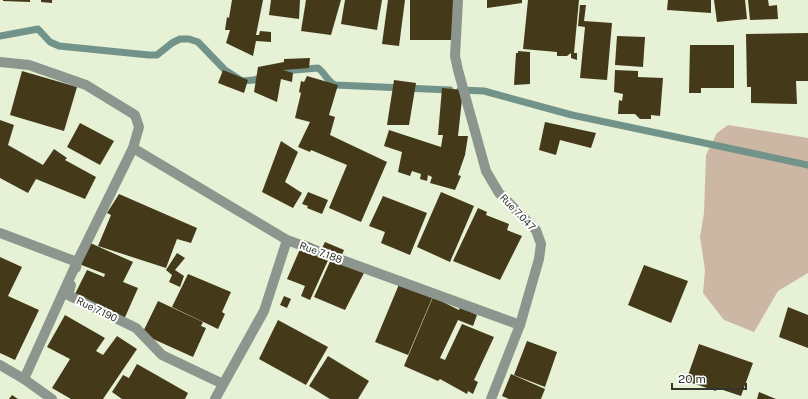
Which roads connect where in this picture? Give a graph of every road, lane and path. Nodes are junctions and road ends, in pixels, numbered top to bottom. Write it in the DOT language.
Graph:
graph roads {
  1 [pos="458,0"];
  2 [pos="0,62"];
  3 [pos="133,148"];
  4 [pos="0,233"];
  5 [pos="287,240"];
  6 [pos="77,262"];
  7 [pos="520,325"];
  8 [pos="0,365"];
  9 [pos="24,379"];
  10 [pos="223,384"];
  11 [pos="52,399"];
  12 [pos="214,399"];
  13 [pos="491,399"];
  1 -- 7 [label="street, Rue 7.047"];
  2 -- 3 [label="street"];
  3 -- 5 [label="street"];
  3 -- 6 [label="street"];
  4 -- 6 [label="street"];
  5 -- 7 [label="street, Rue 7.188"];
  5 -- 10 [label="street, Rue 7.188"];
  6 -- 9 [label="street"];
  6 -- 10 [label="street, Rue 7.190"];
  7 -- 13 [label="street, Rue 7.047"];
  8 -- 9 [label="street"];
  9 -- 11 [label="street"];
  10 -- 12 [label="street, Rue 7.188"];
}
